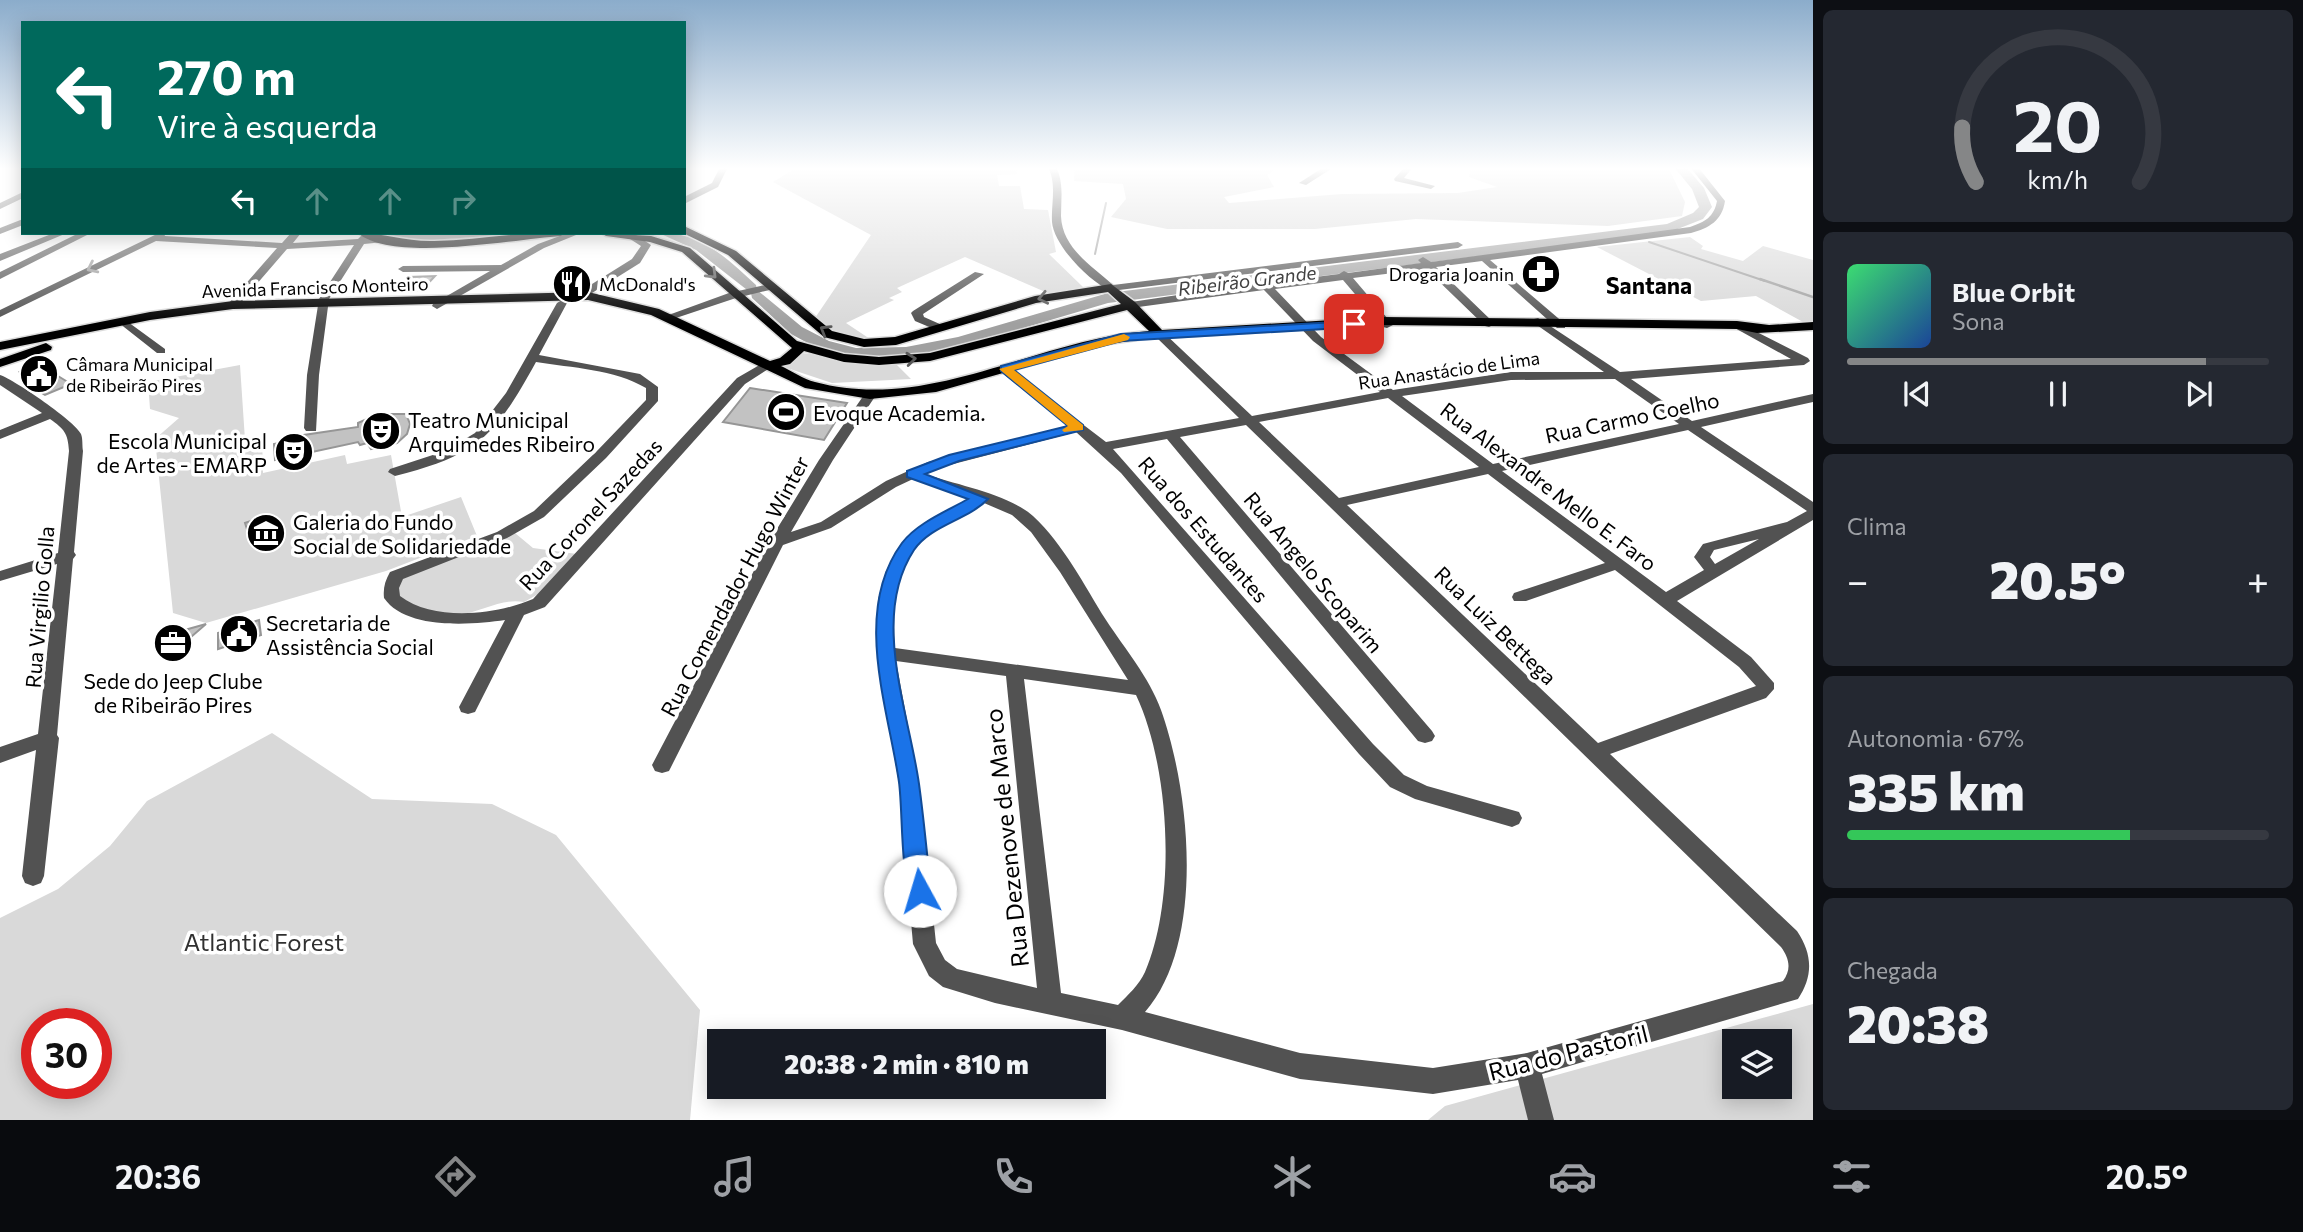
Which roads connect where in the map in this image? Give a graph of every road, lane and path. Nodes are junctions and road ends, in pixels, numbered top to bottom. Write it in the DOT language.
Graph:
graph roads {
  1 [pos="1058,219"];
  2 [pos="1713,219"];
  3 [pos="21,223"];
  4 [pos="686,230"];
  5 [pos="0,231"];
  6 [pos="57,235"];
  7 [pos="82,235"];
  8 [pos="161,235"];
  9 [pos="267,235"];
  10 [pos="294,235"];
  11 [pos="533,235"];
  12 [pos="571,235"];
  13 [pos="630,235"];
  14 [pos="363,237"];
  15 [pos="154,238"];
  16 [pos="1458,245"];
  17 [pos="247,246"];
  18 [pos="286,246"];
  19 [pos="541,246"];
  20 [pos="1411,253"];
  21 [pos="0,258"];
  22 [pos="1425,262"];
  23 [pos="1486,262"];
  24 [pos="403,268"];
  25 [pos="502,268"];
  26 [pos="979,274"];
  27 [pos="1344,274"];
  28 [pos="0,276"];
  29 [pos="1098,276"];
  30 [pos="1147,283"];
  31 [pos="1265,285"];
  32 [pos="771,287"];
  33 [pos="1090,290"];
  34 [pos="733,295"];
  35 [pos="580,296"];
  36 [pos="1121,296"];
  37 [pos="442,303"];
  38 [pos="562,303"];
  39 [pos="233,305"];
  40 [pos="323,305"];
  41 [pos="634,305"];
  42 [pos="0,314"];
  43 [pos="669,317"];
  44 [pos="1487,322"];
  45 [pos="1385,323"];
  46 [pos="1550,324"];
  47 [pos="128,326"];
  48 [pos="1813,326"];
  49 [pos="938,327"];
  50 [pos="1303,327"];
  51 [pos="1742,327"];
  52 [pos="1217,331"];
  53 [pos="1159,334"];
  54 [pos="37,345"];
  55 [pos="0,346"];
  56 [pos="801,347"];
  57 [pos="161,351"];
  58 [pos="530,357"];
  59 [pos="0,363"];
  60 [pos="1808,363"];
  61 [pos="767,366"];
  62 [pos="1005,369"];
  63 [pos="1619,376"];
  64 [pos="0,379"];
  65 [pos="1392,394"];
  66 [pos="870,395"];
  67 [pos="1813,398"];
  68 [pos="53,413"];
  69 [pos="1252,421"];
  70 [pos="1078,427"];
  71 [pos="1692,427"];
  72 [pos="312,428"];
  73 [pos="1170,434"];
  74 [pos="0,435"];
  75 [pos="1103,447"];
  76 [pos="1490,469"];
  77 [pos="395,472"];
  78 [pos="912,474"];
  79 [pos="980,499"];
  80 [pos="1337,503"];
  81 [pos="1813,512"];
  82 [pos="1793,526"];
  83 [pos="776,542"];
  84 [pos="68,555"];
  85 [pos="1616,564"];
  86 [pos="1714,573"];
  87 [pos="0,576"];
  88 [pos="1520,597"];
  89 [pos="1665,600"];
  90 [pos="517,612"];
  91 [pos="887,653"];
  92 [pos="1014,670"];
  93 [pos="1142,689"];
  94 [pos="468,707"];
  95 [pos="1425,736"];
  96 [pos="50,738"];
  97 [pos="1594,752"];
  98 [pos="0,755"];
  99 [pos="662,765"];
  100 [pos="1512,818"];
  101 [pos="33,876"];
  102 [pos="1806,955"];
  103 [pos="1050,1001"];
  104 [pos="1122,1018"];
  105 [pos="1527,1066"];
  106 [pos="1541,1120"];
  1 -- 29 [label="street"];
  2 -- 22 [label="street"];
  3 -- 5 [label="street"];
  4 -- 32 [label="main road"];
  6 -- 21 [label="street"];
  7 -- 28 [label="street"];
  8 -- 15 [label="street"];
  9 -- 17 [label="street"];
  10 -- 18 [label="street"];
  11 -- 14 [label="main road"];
  11 -- 19 [label="street"];
  12 -- 19 [label="street"];
  13 -- 34 [label="main road, one-way"];
  13 -- 35 [label="street"];
  14 -- 18 [label="street"];
  14 -- 40 [label="street"];
  15 -- 17 [label="street"];
  15 -- 42 [label="street, one-way"];
  16 -- 20 [label="street"];
  17 -- 18 [label="street"];
  18 -- 39 [label="street"];
  19 -- 25 [label="street"];
  20 -- 22 [label="street"];
  20 -- 30 [label="street"];
  22 -- 27 [label="street"];
  22 -- 44 [label="street"];
  23 -- 46 [label="street"];
  24 -- 25 [label="street"];
  25 -- 37 [label="street"];
  26 -- 49 [label="street"];
  27 -- 31 [label="street"];
  27 -- 45 [label="street"];
  29 -- 30 [label="street"];
  29 -- 33 [label="main road"];
  29 -- 36 [label="street"];
  30 -- 36 [label="street"];
  31 -- 36 [label="street"];
  31 -- 50 [label="street, Rua Alexandre Mello E. Faro"];
  32 -- 34 [label="street"];
  49 -- 32 [label="main road, one-way"];
  33 -- 36 [label="main road"];
  33 -- 49 [label="main road, one-way"];
  34 -- 43 [label="street"];
  34 -- 56 [label="main road"];
  35 -- 37 [label="main road, Avenida Francisco Monteiro"];
  35 -- 41 [label="main road, Avenida Francisco Monteiro"];
  36 -- 52 [label="main road"];
  36 -- 53 [label="main road"];
  56 -- 36 [label="main road, one-way"];
  37 -- 38 [label="main road, Avenida Francisco Monteiro"];
  37 -- 40 [label="main road, Avenida Francisco Monteiro"];
  38 -- 41 [label="main road, Avenida Francisco Monteiro"];
  38 -- 58 [label="street"];
  39 -- 40 [label="main road, Avenida Francisco Monteiro"];
  39 -- 54 [label="main road, Avenida Francisco Monteiro"];
  40 -- 47 [label="main road, Avenida Francisco Monteiro"];
  40 -- 72 [label="street"];
  41 -- 43 [label="main road, Avenida Francisco Monteiro"];
  43 -- 61 [label="main road, Avenida Francisco Monteiro"];
  44 -- 45 [label="main road, Avenida Francisco Monteiro"];
  44 -- 46 [label="main road, Avenida Francisco Monteiro"];
  45 -- 50 [label="main road, Avenida Francisco Monteiro"];
  46 -- 51 [label="main road, Avenida Francisco Monteiro"];
  46 -- 63 [label="street"];
  47 -- 54 [label="main road, Avenida Francisco Monteiro"];
  47 -- 57 [label="street"];
  48 -- 51 [label="main road, Avenida Francisco Monteiro"];
  50 -- 52 [label="main road, Avenida Francisco Monteiro"];
  50 -- 65 [label="street, Rua Alexandre Mello E. Faro"];
  51 -- 60 [label="street"];
  52 -- 53 [label="main road, Avenida Francisco Monteiro"];
  53 -- 62 [label="main road, Avenida Francisco Monteiro"];
  53 -- 69 [label="street, Rua Luiz Bettega"];
  54 -- 55 [label="main road, Avenida Francisco Monteiro"];
  54 -- 59 [label="main road"];
  56 -- 61 [label="main road"];
  58 -- 77 [label="street"];
  58 -- 90 [label="street, Rua Coronel Sazedas"];
  60 -- 63 [label="street, Rua Anastácio de Lima"];
  61 -- 66 [label="main road, Avenida Francisco Monteiro"];
  61 -- 90 [label="street, Rua Coronel Sazedas"];
  62 -- 66 [label="main road, Avenida Francisco Monteiro"];
  62 -- 70 [label="street, Rua dos Estudantes"];
  63 -- 65 [label="street, Rua Anastácio de Lima"];
  63 -- 71 [label="street"];
  64 -- 68 [label="street, Rua Virgilio Golla"];
  65 -- 69 [label="street, Rua Anastácio de Lima"];
  65 -- 76 [label="street, Rua Alexandre Mello E. Faro"];
  66 -- 83 [label="street, Rua Comendador Hugo Winter"];
  67 -- 71 [label="street, Rua Carmo Coelho"];
  68 -- 74 [label="street"];
  68 -- 84 [label="street, Rua Virgilio Golla"];
  69 -- 73 [label="street, Rua Anastácio de Lima"];
  69 -- 80 [label="street, Rua Luiz Bettega"];
  70 -- 75 [label="street, Rua dos Estudantes"];
  70 -- 78 [label="street"];
  71 -- 76 [label="street, Rua Carmo Coelho"];
  71 -- 81 [label="street"];
  73 -- 75 [label="street, Rua Anastácio de Lima"];
  73 -- 95 [label="street, Rua Angelo Scoparim"];
  75 -- 100 [label="street, Rua dos Estudantes"];
  76 -- 80 [label="street, Rua Carmo Coelho"];
  76 -- 85 [label="street, Rua Alexandre Mello E. Faro"];
  78 -- 79 [label="street"];
  78 -- 83 [label="street"];
  79 -- 91 [label="street"];
  79 -- 93 [label="street"];
  80 -- 97 [label="street, Rua Luiz Bettega"];
  81 -- 82 [label="street"];
  82 -- 86 [label="street"];
  82 -- 86 [label="street"];
  83 -- 99 [label="street, Rua Comendador Hugo Winter"];
  84 -- 87 [label="street"];
  84 -- 96 [label="street, Rua Virgilio Golla"];
  85 -- 88 [label="street"];
  85 -- 89 [label="street, Rua Alexandre Mello E. Faro"];
  86 -- 89 [label="street"];
  89 -- 97 [label="street, Rua Alexandre Mello E. Faro"];
  90 -- 94 [label="street"];
  91 -- 92 [label="street"];
  91 -- 103 [label="street, Rua do Pastoril"];
  92 -- 93 [label="street"];
  92 -- 103 [label="street, Rua Dezenove de Marco"];
  93 -- 104 [label="street"];
  96 -- 98 [label="street"];
  96 -- 101 [label="street, Rua Virgilio Golla"];
  97 -- 102 [label="street, Rua Luiz Bettega"];
  102 -- 105 [label="street, Rua do Pastoril"];
  103 -- 104 [label="street, Rua do Pastoril"];
  104 -- 105 [label="street, Rua do Pastoril"];
  105 -- 106 [label="street"];
}
